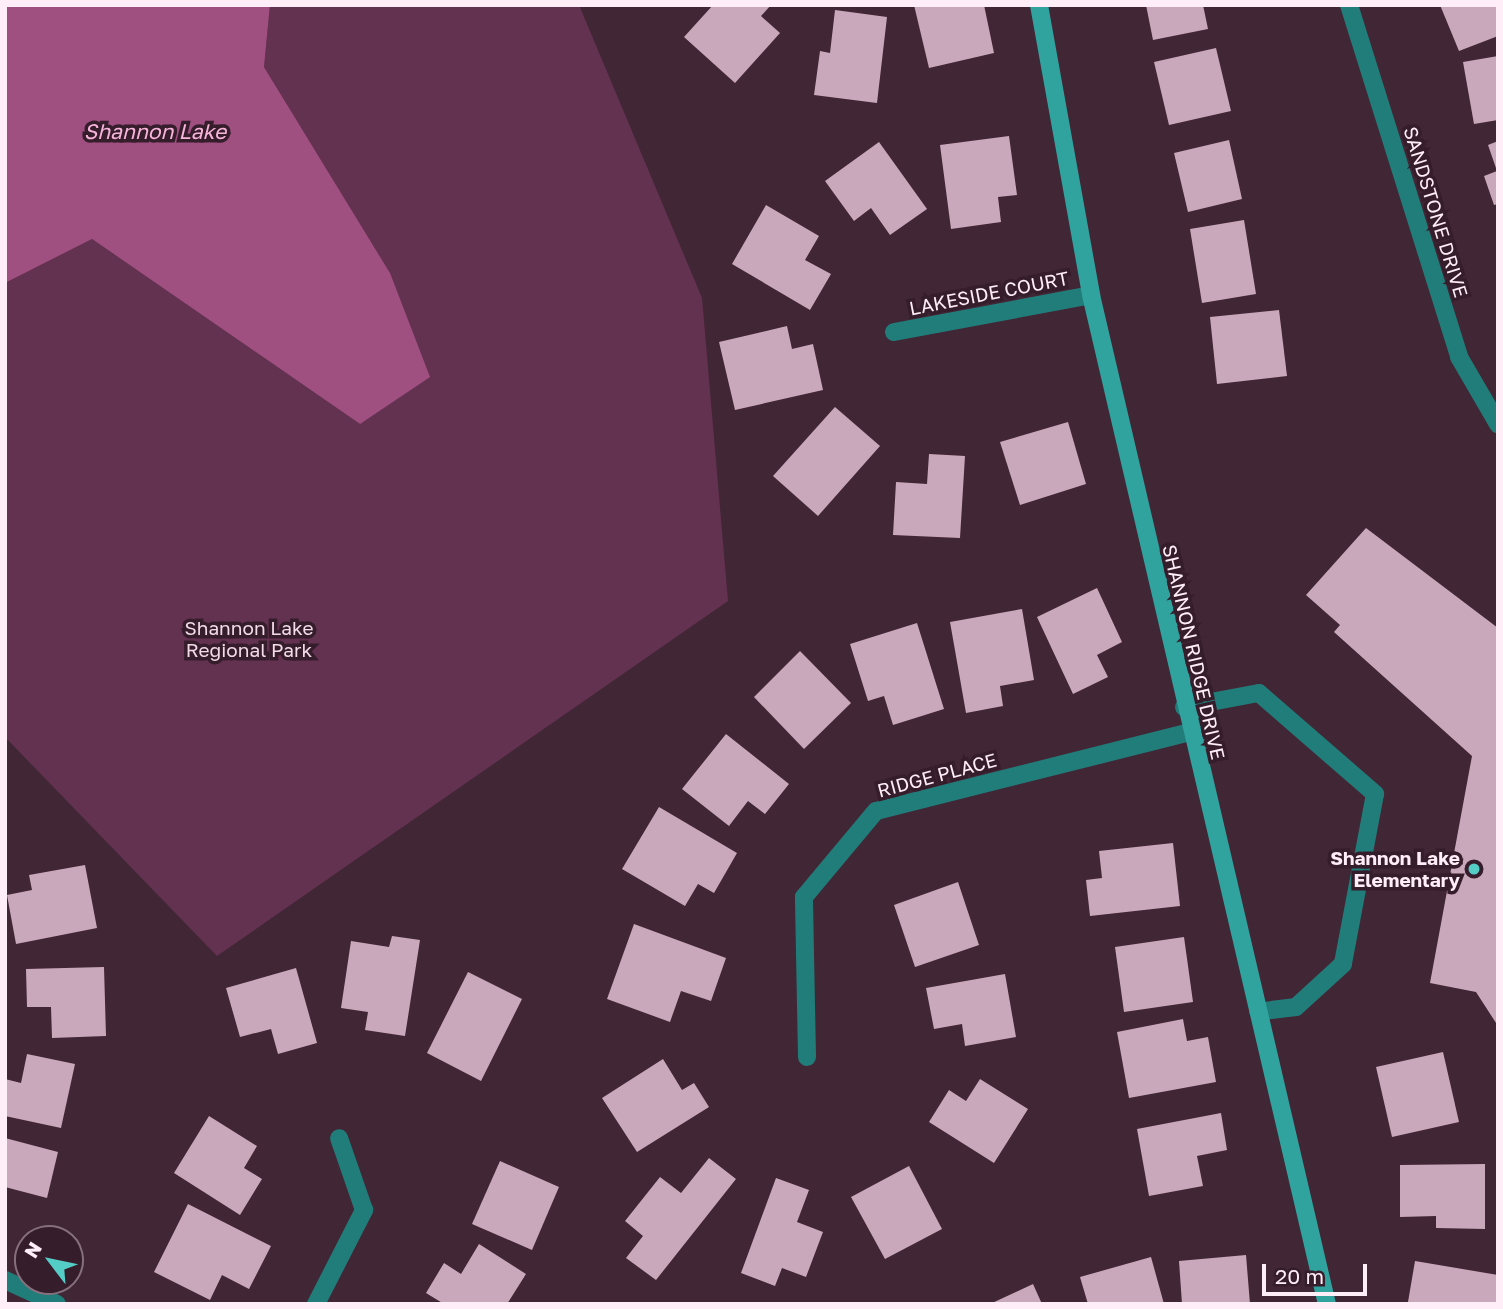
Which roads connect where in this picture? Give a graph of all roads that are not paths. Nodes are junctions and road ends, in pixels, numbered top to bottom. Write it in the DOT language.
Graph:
graph roads {
  1 [pos="1039,5"];
  2 [pos="1349,5"];
  3 [pos="1091,295"];
  4 [pos="894,332"];
  5 [pos="1498,424"];
  6 [pos="1184,707"];
  7 [pos="1191,732"];
  8 [pos="1258,1012"];
  9 [pos="807,1058"];
  10 [pos="339,1138"];
  11 [pos="5,1280"];
  12 [pos="57,1304"];
  13 [pos="316,1304"];
  14 [pos="1327,1304"];
  1 -- 3 [label="street, SHANNON RIDGE DRIVE"];
  2 -- 5 [label="street, SANDSTONE DRIVE"];
  3 -- 4 [label="street, LAKESIDE COURT"];
  3 -- 6 [label="street, SHANNON RIDGE DRIVE"];
  6 -- 7 [label="street, SHANNON RIDGE DRIVE"];
  6 -- 8 [label="street"];
  7 -- 8 [label="street, SHANNON RIDGE DRIVE"];
  7 -- 9 [label="street, RIDGE PLACE"];
  8 -- 14 [label="street, SHANNON RIDGE DRIVE"];
  10 -- 13 [label="street"];
  11 -- 12 [label="street"];
}
